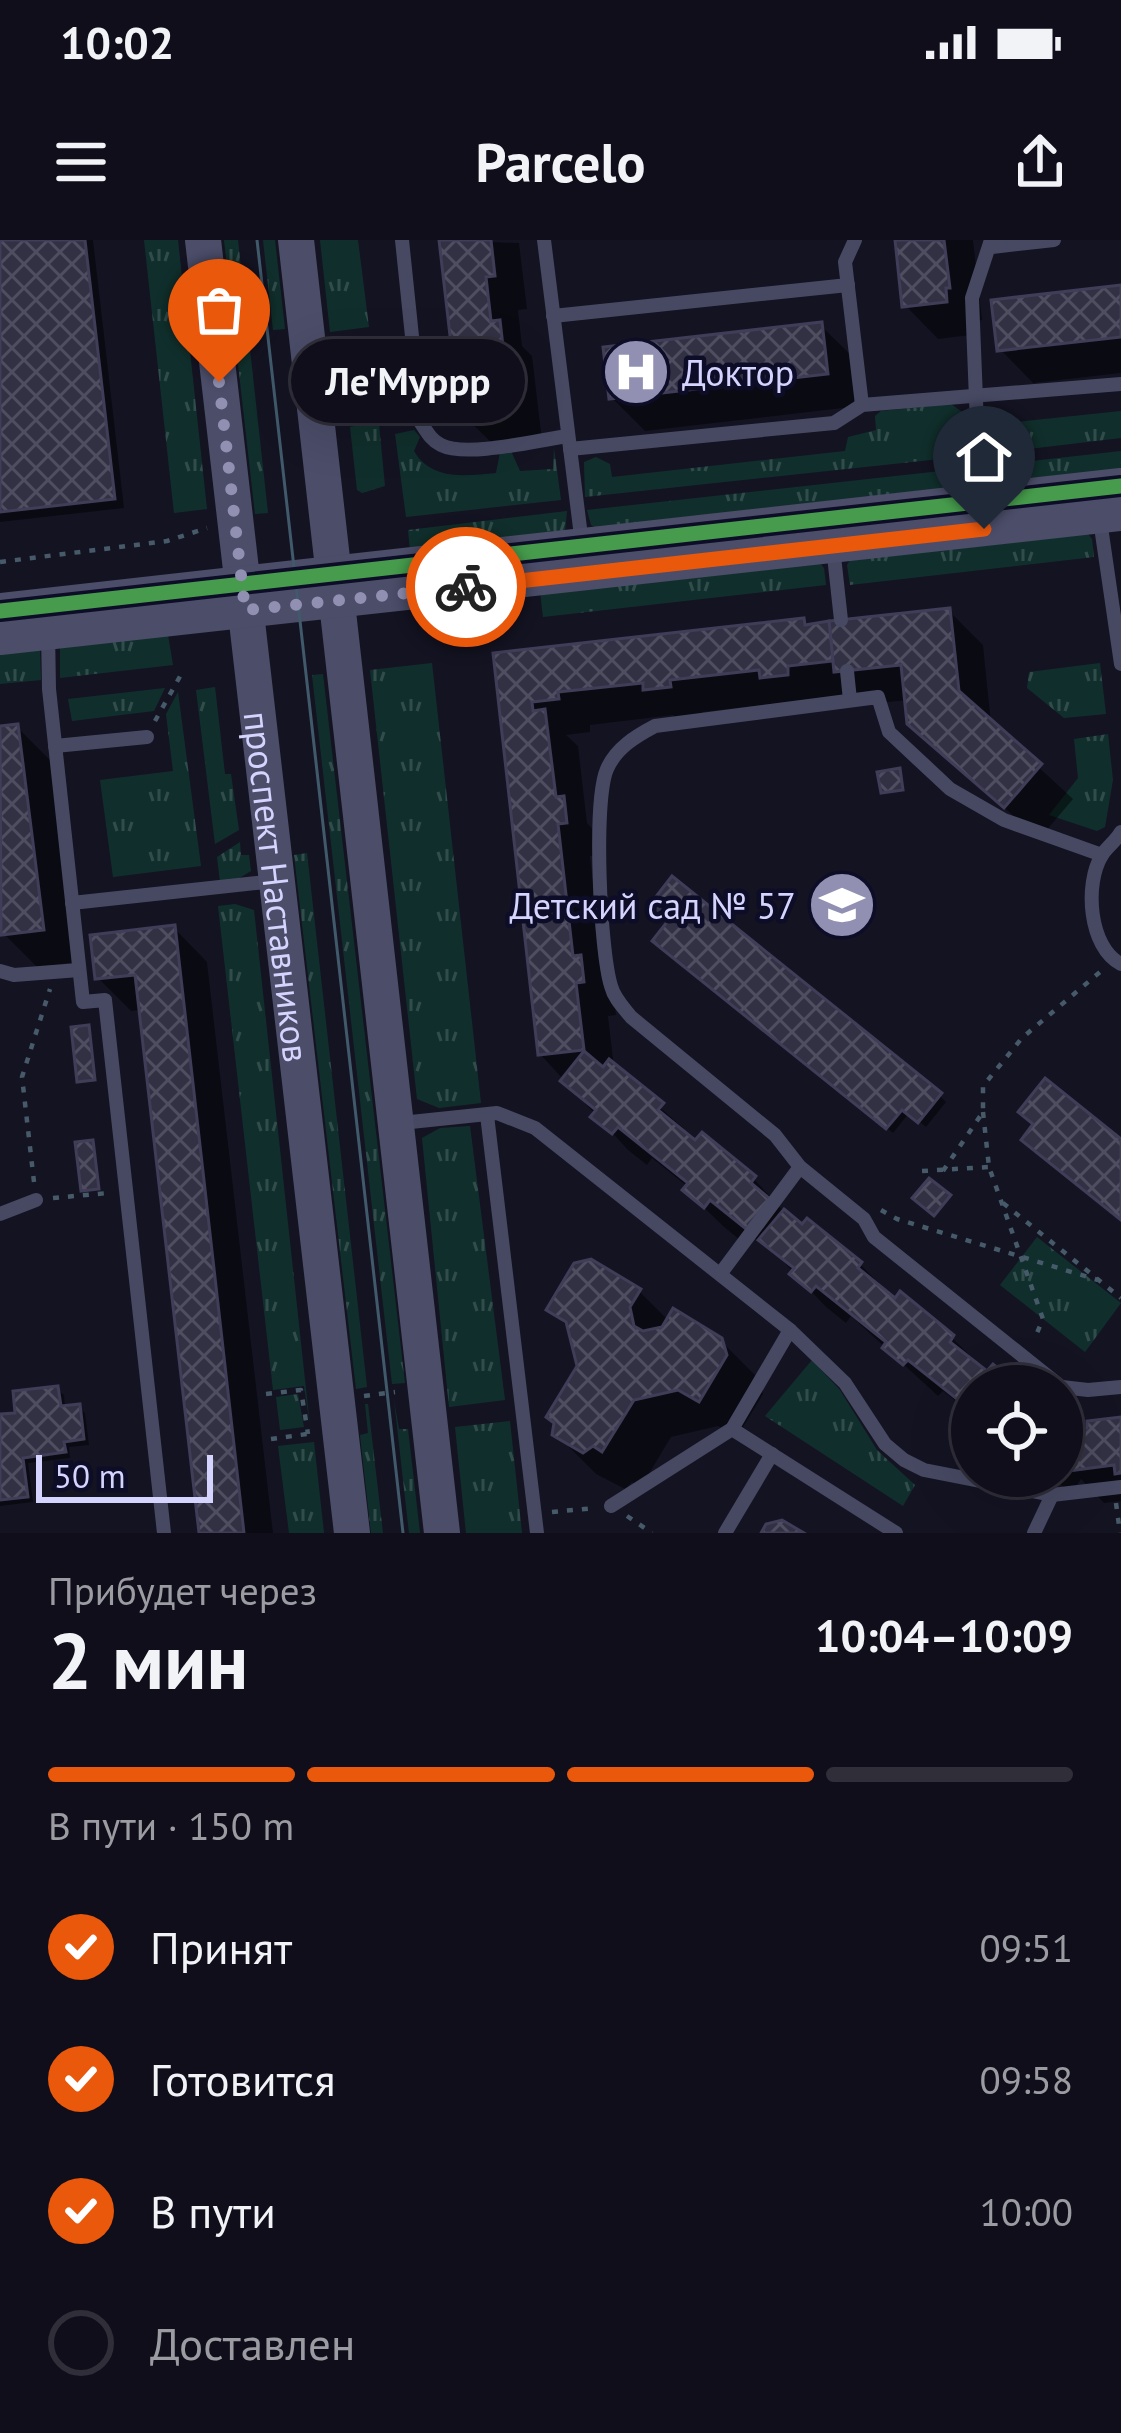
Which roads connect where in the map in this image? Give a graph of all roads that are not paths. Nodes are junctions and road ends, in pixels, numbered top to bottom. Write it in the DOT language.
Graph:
graph roads {
  1 [pos="203,240"];
  2 [pos="296,240"];
  3 [pos="402,240"];
  4 [pos="544,240"];
  5 [pos="855,240"];
  6 [pos="1054,240"];
  7 [pos="991,243"];
  8 [pos="848,285"];
  9 [pos="553,316"];
  10 [pos="1121,384"];
  11 [pos="974,396"];
  12 [pos="862,405"];
  13 [pos="569,442"];
  14 [pos="1109,501"];
  15 [pos="982,515"];
  16 [pos="832,532"];
  17 [pos="584,559"];
  18 [pos="335,587"];
  19 [pos="244,597"];
  20 [pos="0,610"];
  21 [pos="47,619"];
  22 [pos="842,620"];
  23 [pos="0,638"];
  24 [pos="1121,664"];
  25 [pos="847,671"];
  26 [pos="850,700"];
  27 [pos="147,736"];
  28 [pos="55,746"];
  29 [pos="1121,832"];
  30 [pos="1102,855"];
  31 [pos="277,880"];
  32 [pos="72,903"];
  33 [pos="1117,962"];
  34 [pos="80,970"];
  35 [pos="0,971"];
  36 [pos="487,1115"];
  37 [pos="395,1123"];
  38 [pos="800,1167"];
  39 [pos="36,1200"];
  40 [pos="0,1214"];
  41 [pos="721,1274"];
  42 [pos="790,1330"];
  43 [pos="1033,1365"];
  44 [pos="1083,1387"];
  45 [pos="1121,1387"];
  46 [pos="732,1429"];
  47 [pos="772,1454"];
  48 [pos="951,1475"];
  49 [pos="1118,1487"];
  50 [pos="1083,1491"];
  51 [pos="1051,1497"];
  52 [pos="611,1506"];
  53 [pos="164,1533"];
  54 [pos="352,1533"];
  55 [pos="442,1533"];
  56 [pos="537,1533"];
  57 [pos="725,1533"];
  58 [pos="896,1533"];
  59 [pos="1034,1533"];
  1 -- 19 [label="main road, проспект Наставников"];
  2 -- 18 [label="main road"];
  3 -- 13 [label="lane"];
  4 -- 9 [label="lane"];
  5 -- 8 [label="lane"];
  6 -- 7 [label="lane"];
  7 -- 11 [label="lane"];
  8 -- 9 [label="lane"];
  8 -- 12 [label="lane"];
  9 -- 13 [label="lane"];
  10 -- 11 [label="lane"];
  11 -- 12 [label="lane"];
  11 -- 15 [label="lane"];
  12 -- 13 [label="lane"];
  13 -- 17 [label="lane"];
  14 -- 15 [label="main road"];
  14 -- 24 [label="lane"];
  15 -- 16 [label="main road"];
  16 -- 17 [label="main road"];
  16 -- 22 [label="lane"];
  17 -- 18 [label="main road"];
  18 -- 19 [label="main road"];
  18 -- 37 [label="main road"];
  19 -- 21 [label="main road"];
  19 -- 31 [label="main road, проспект Наставников"];
  20 -- 21 [label="main road"];
  21 -- 23 [label="main road"];
  21 -- 28 [label="lane"];
  25 -- 26 [label="lane"];
  26 -- 30 [label="lane"];
  26 -- 38 [label="lane"];
  27 -- 28 [label="lane"];
  28 -- 32 [label="lane"];
  29 -- 30 [label="lane"];
  30 -- 33 [label="lane"];
  31 -- 32 [label="lane"];
  31 -- 54 [label="main road, проспект Наставников"];
  32 -- 34 [label="lane"];
  34 -- 35 [label="lane"];
  34 -- 53 [label="lane"];
  36 -- 37 [label="lane"];
  36 -- 41 [label="lane"];
  36 -- 56 [label="lane"];
  37 -- 55 [label="main road"];
  38 -- 41 [label="lane"];
  38 -- 43 [label="lane"];
  39 -- 40 [label="lane"];
  41 -- 42 [label="lane"];
  42 -- 46 [label="lane"];
  42 -- 48 [label="lane"];
  44 -- 45 [label="lane"];
  46 -- 47 [label="lane"];
  46 -- 52 [label="lane"];
  47 -- 57 [label="lane"];
  47 -- 58 [label="lane"];
  49 -- 50 [label="lane"];
  51 -- 59 [label="lane"];
}
